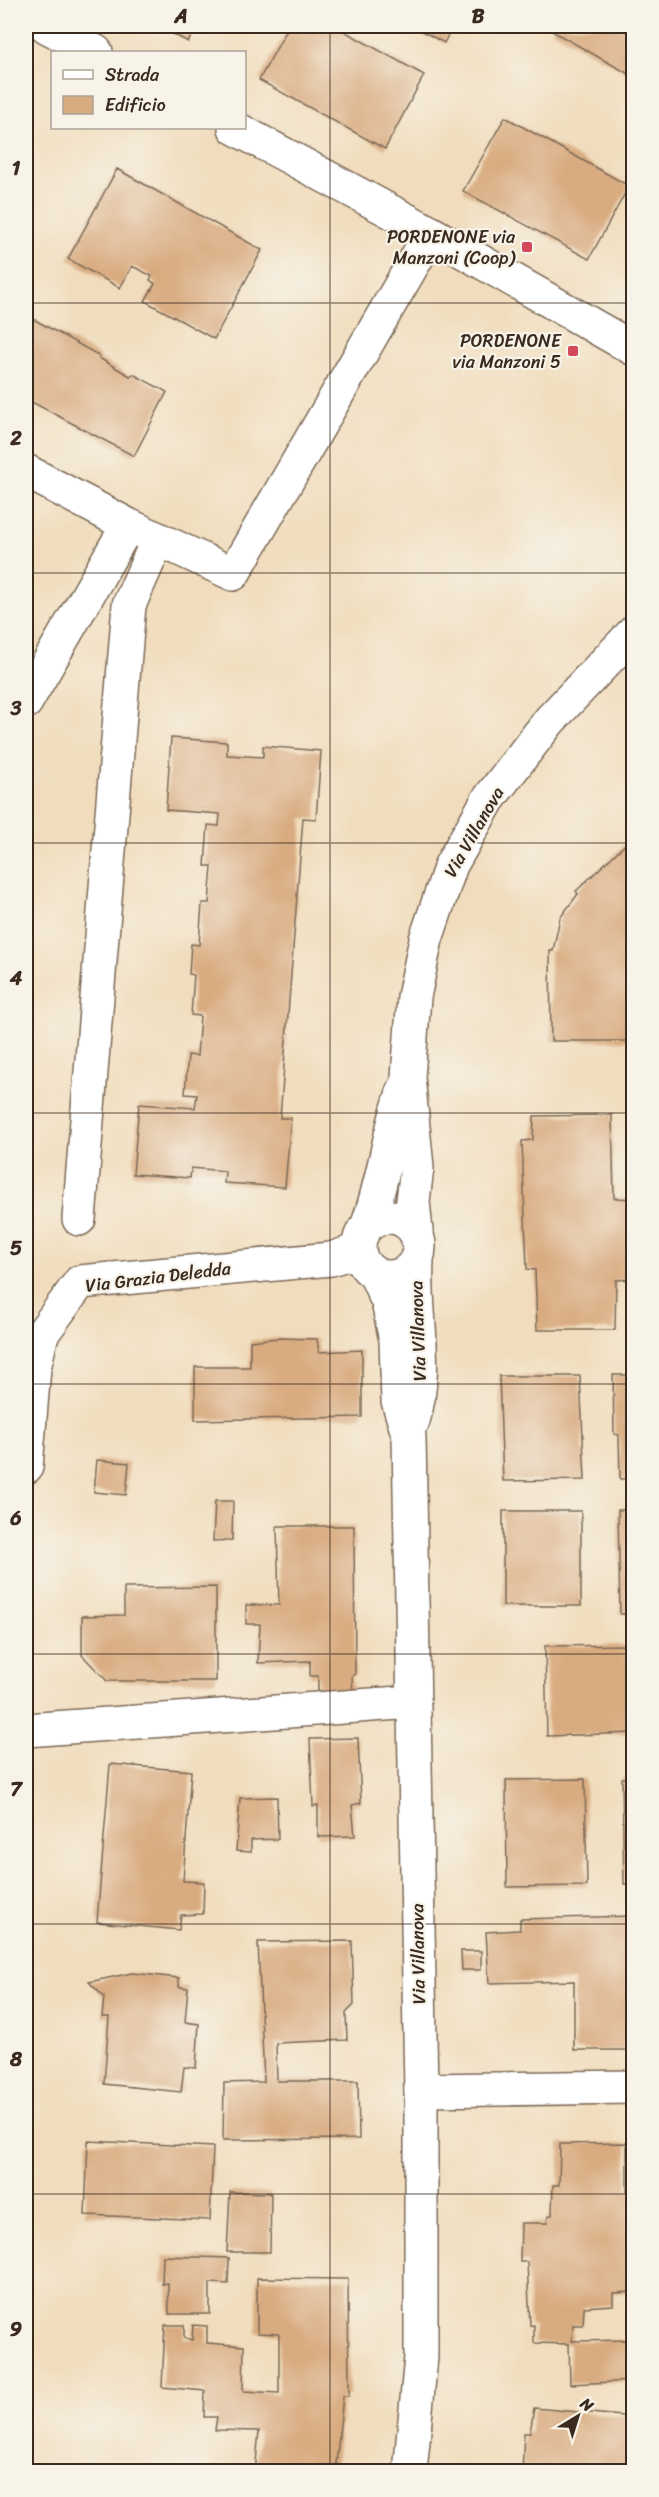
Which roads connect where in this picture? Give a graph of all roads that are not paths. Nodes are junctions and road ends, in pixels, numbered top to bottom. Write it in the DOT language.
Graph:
graph roads {
  1 [pos="46,26"];
  2 [pos="94,51"];
  3 [pos="237,129"];
  4 [pos="431,233"];
  5 [pos="633,350"];
  6 [pos="26,471"];
  7 [pos="128,525"];
  8 [pos="158,539"];
  9 [pos="633,632"];
  10 [pos="26,702"];
  11 [pos="408,1077"];
  12 [pos="79,1219"];
  13 [pos="417,1246"];
  14 [pos="367,1249"];
  15 [pos="409,1437"];
  16 [pos="26,1467"];
  17 [pos="412,1702"];
  18 [pos="26,1730"];
  19 [pos="633,2087"];
  20 [pos="421,2090"];
  21 [pos="410,2472"];
  1 -- 2 [label="street"];
  3 -- 4 [label="street"];
  4 -- 5 [label="street"];
  4 -- 8 [label="street"];
  6 -- 7 [label="street"];
  7 -- 8 [label="street"];
  7 -- 10 [label="street"];
  8 -- 12 [label="street"];
  9 -- 11 [label="street, Via Villanova"];
  11 -- 13 [label="street, Via Villanova"];
  11 -- 14 [label="street, Via Villanova"];
  13 -- 14 [label="street"];
  13 -- 14 [label="street"];
  13 -- 15 [label="street, Via Villanova"];
  14 -- 15 [label="street, Via Villanova"];
  14 -- 16 [label="street, Via Grazia Deledda"];
  15 -- 17 [label="street, Via Villanova"];
  17 -- 18 [label="street"];
  17 -- 20 [label="street, Via Villanova"];
  19 -- 20 [label="street"];
  20 -- 21 [label="street, Via Villanova"];
}
